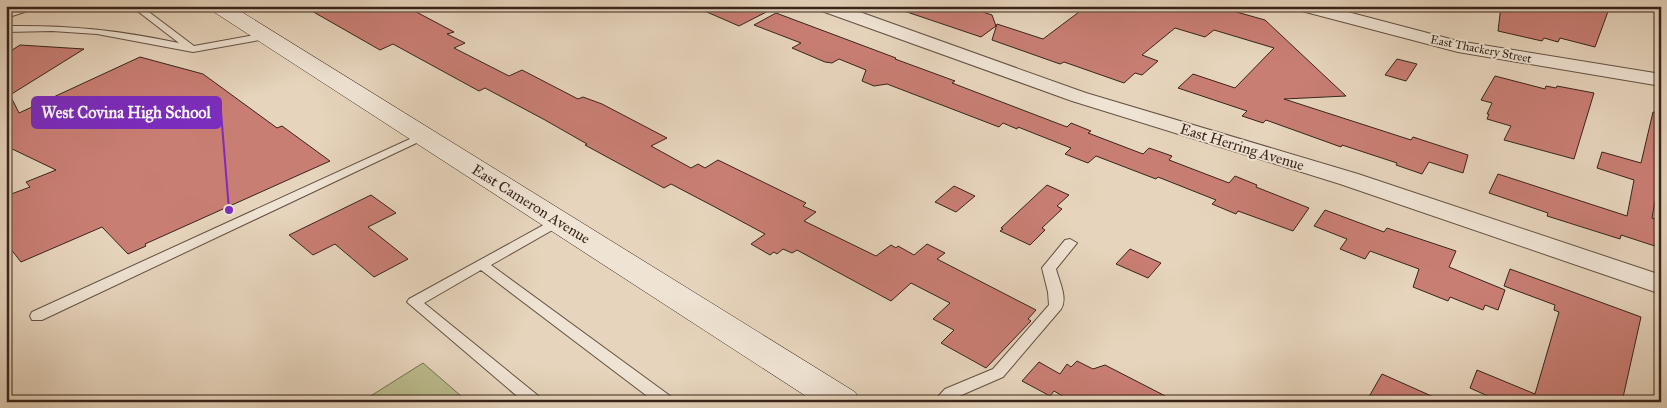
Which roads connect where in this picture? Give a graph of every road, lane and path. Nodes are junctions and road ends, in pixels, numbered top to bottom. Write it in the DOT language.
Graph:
graph roads {
  1 [pos="39,6"];
  2 [pos="135,6"];
  3 [pos="218,6"];
  4 [pos="825,6"];
  5 [pos="1304,6"];
  6 [pos="6,15"];
  7 [pos="6,29"];
  8 [pos="265,36"];
  9 [pos="193,49"];
  10 [pos="1661,80"];
  11 [pos="423,136"];
  12 [pos="558,221"];
  13 [pos="1070,243"];
  14 [pos="482,264"];
  15 [pos="1661,285"];
  16 [pos="37,316"];
  17 [pos="535,402"];
  18 [pos="666,402"];
  19 [pos="843,402"];
  20 [pos="941,402"];
  1 -- 6 [label="lane"];
  2 -- 9 [label="lane"];
  3 -- 8 [label="main road, East Cameron Avenue"];
  4 -- 15 [label="street, East Herring Avenue"];
  5 -- 10 [label="street, East Thackery Street"];
  7 -- 9 [label="lane"];
  8 -- 9 [label="lane"];
  8 -- 11 [label="main road, East Cameron Avenue"];
  11 -- 12 [label="main road, East Cameron Avenue"];
  11 -- 16 [label="lane"];
  12 -- 14 [label="lane"];
  12 -- 19 [label="main road, East Cameron Avenue"];
  13 -- 20 [label="lane"];
  14 -- 17 [label="lane"];
  14 -- 18 [label="lane"];
}
